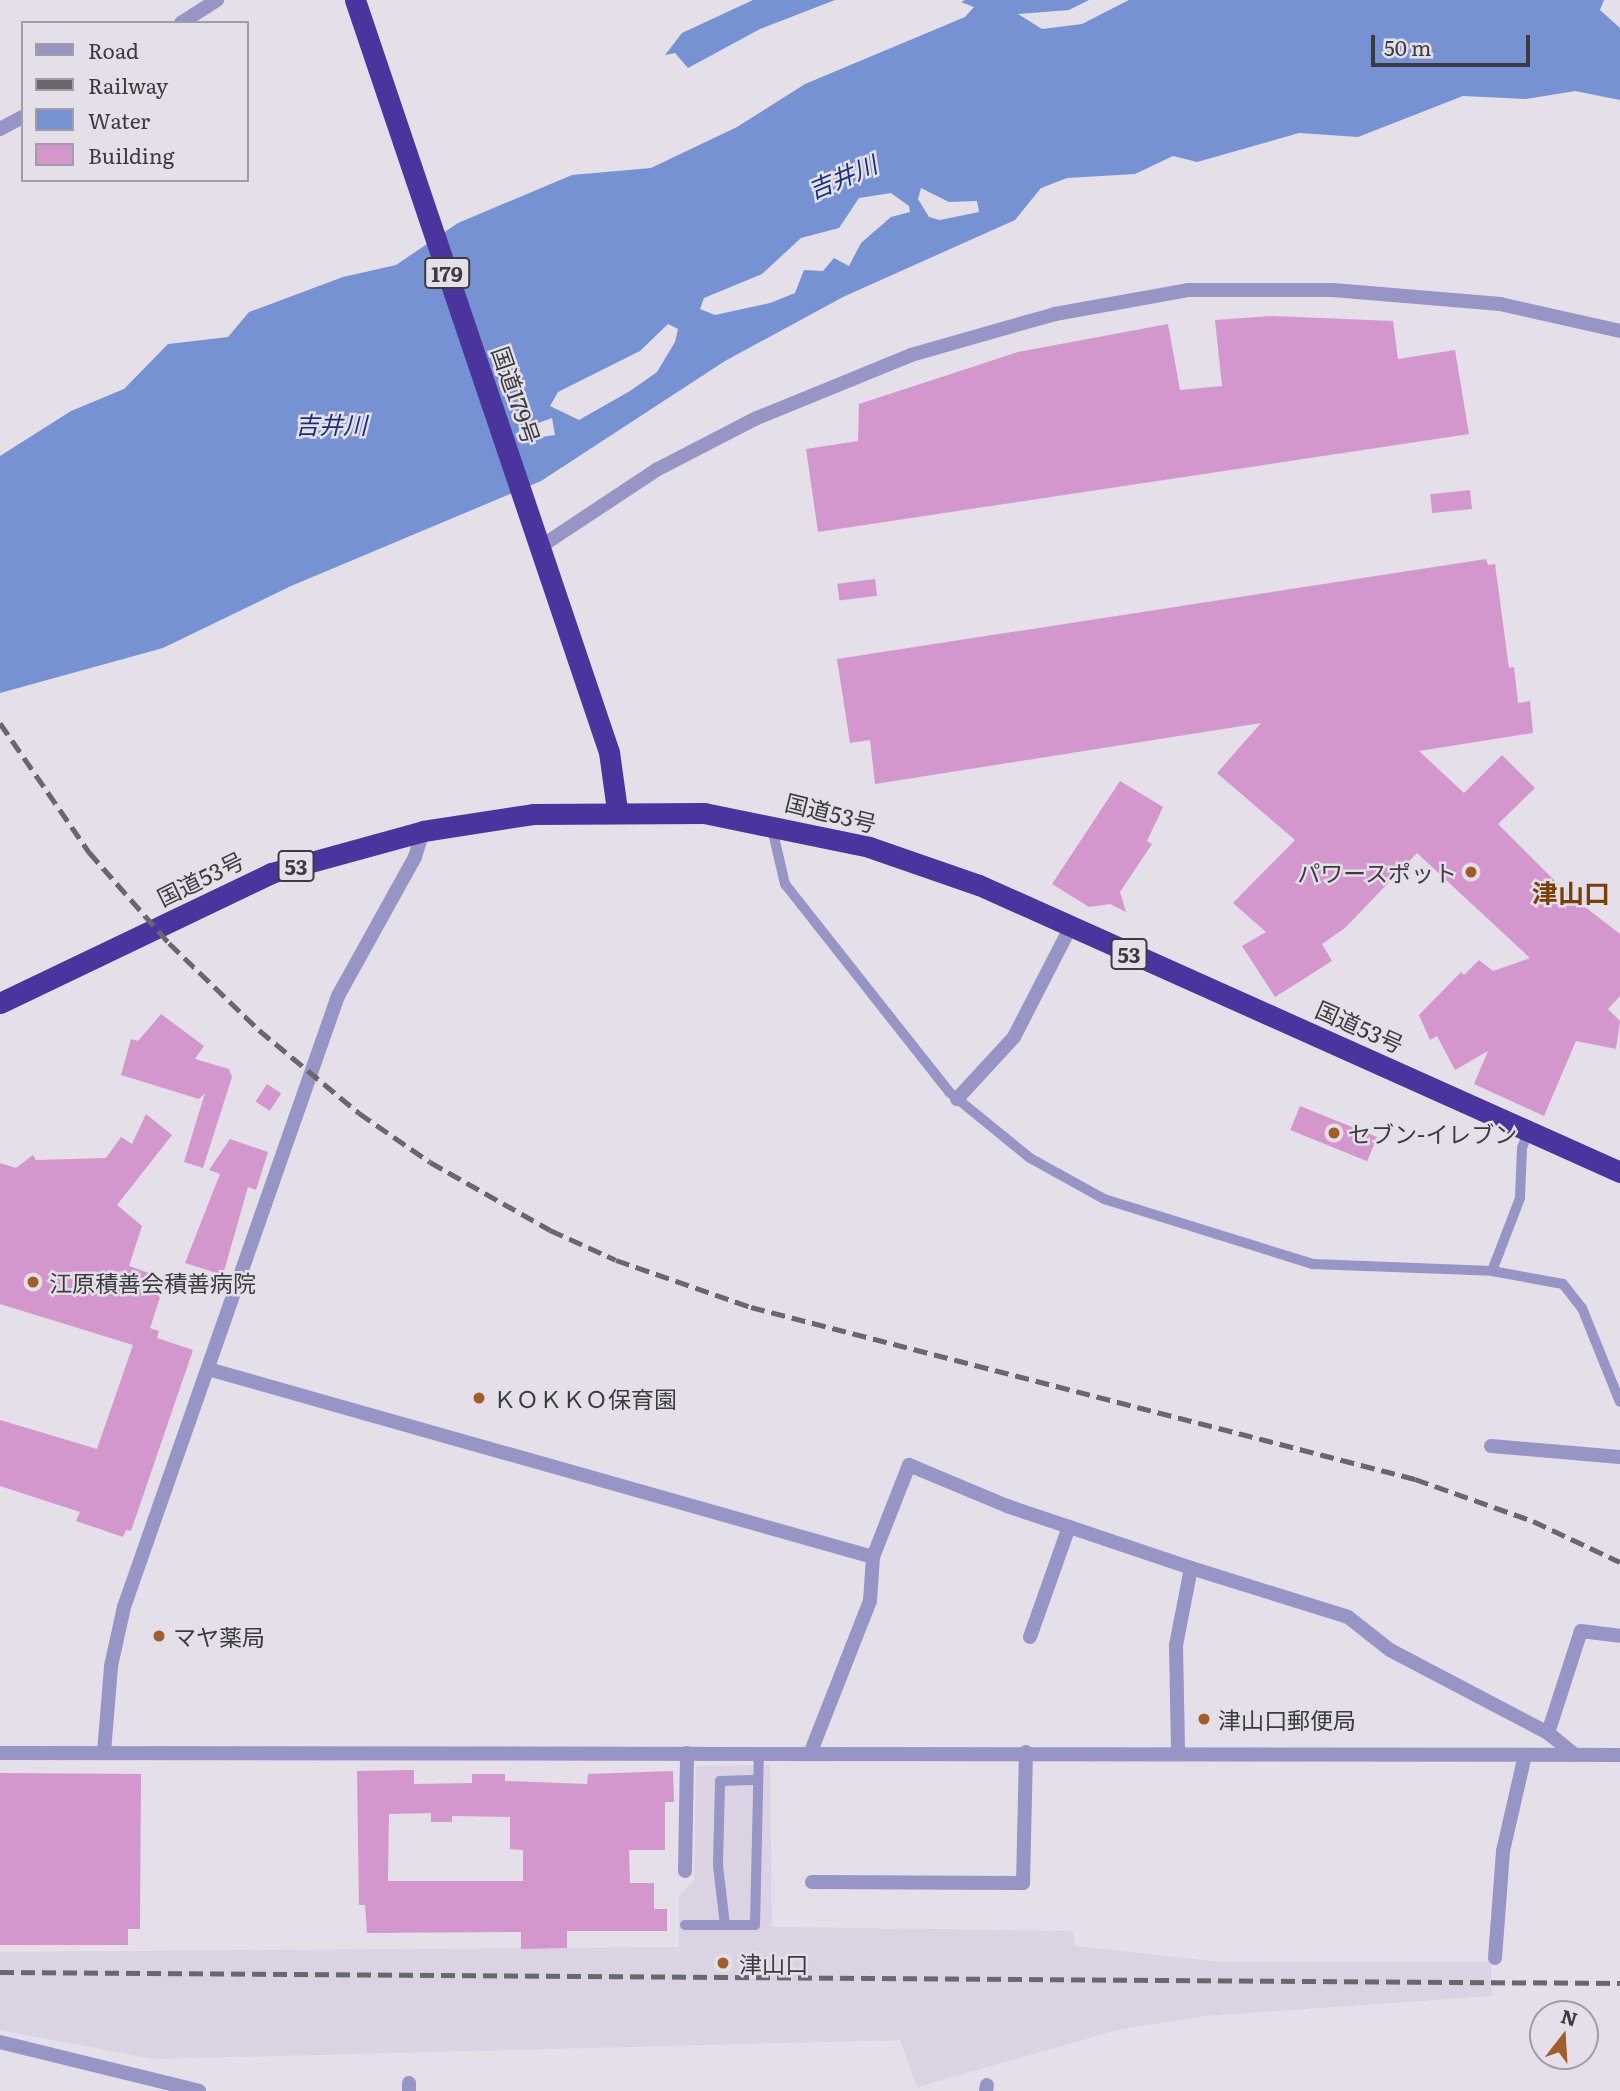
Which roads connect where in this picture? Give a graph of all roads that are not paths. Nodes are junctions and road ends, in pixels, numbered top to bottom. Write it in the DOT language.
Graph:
graph roads {
  1 [pos="217,0"];
  2 [pos="355,0"];
  3 [pos="184,21"];
  4 [pos="21,118"];
  5 [pos="0,129"];
  6 [pos="1620,331"];
  7 [pos="540,547"];
  8 [pos="617,810"];
  9 [pos="771,824"];
  10 [pos="422,831"];
  11 [pos="1070,928"];
  12 [pos="0,1003"];
  13 [pos="957,1099"];
  14 [pos="1529,1130"];
  15 [pos="1620,1172"];
  16 [pos="1492,1271"];
  17 [pos="208,1369"];
  18 [pos="1620,1402"];
  19 [pos="1491,1446"];
  20 [pos="1620,1457"];
  21 [pos="1069,1527"];
  22 [pos="873,1557"];
  23 [pos="1191,1568"];
  24 [pos="1030,1636"];
  25 [pos="1620,1636"];
  26 [pos="1548,1733"];
  27 [pos="1178,1750"];
  28 [pos="104,1752"];
  29 [pos="1026,1752"];
  30 [pos="0,1753"];
  31 [pos="687,1753"];
  32 [pos="759,1754"];
  33 [pos="810,1754"];
  34 [pos="1525,1755"];
  35 [pos="1575,1755"];
  36 [pos="1620,1755"];
  37 [pos="758,1780"];
  38 [pos="685,1871"];
  39 [pos="813,1882"];
  40 [pos="685,1925"];
  41 [pos="725,1925"];
  42 [pos="1495,1958"];
  43 [pos="0,2042"];
  44 [pos="199,2091"];
  1 -- 3 [label="street"];
  2 -- 7 [label="highway, 国道179号 / 179"];
  4 -- 5 [label="street"];
  6 -- 7 [label="street"];
  7 -- 8 [label="highway, 国道179号 / 179"];
  8 -- 9 [label="highway, 国道53号 / 53"];
  8 -- 10 [label="highway, 国道53号 / 53"];
  9 -- 11 [label="highway, 国道53号 / 53"];
  9 -- 13 [label="lane"];
  10 -- 12 [label="highway, 国道53号 / 53"];
  10 -- 17 [label="street"];
  11 -- 13 [label="street"];
  11 -- 14 [label="highway, 国道53号 / 53"];
  13 -- 16 [label="lane"];
  14 -- 15 [label="highway, 国道53号 / 53"];
  14 -- 16 [label="lane"];
  16 -- 18 [label="lane"];
  17 -- 22 [label="street"];
  17 -- 28 [label="street"];
  19 -- 20 [label="street"];
  21 -- 22 [label="street"];
  21 -- 23 [label="street"];
  21 -- 24 [label="street"];
  22 -- 33 [label="street"];
  23 -- 26 [label="street"];
  23 -- 27 [label="street"];
  25 -- 26 [label="street"];
  26 -- 35 [label="street"];
  27 -- 29 [label="street"];
  27 -- 34 [label="street"];
  28 -- 30 [label="street"];
  28 -- 31 [label="street"];
  29 -- 33 [label="street"];
  29 -- 39 [label="street"];
  31 -- 32 [label="street"];
  31 -- 38 [label="street"];
  32 -- 33 [label="street"];
  32 -- 37 [label="lane"];
  34 -- 35 [label="street"];
  34 -- 42 [label="street"];
  35 -- 36 [label="street"];
  37 -- 41 [label="lane"];
  37 -- 41 [label="lane"];
  40 -- 41 [label="lane"];
  43 -- 44 [label="street"];
}
